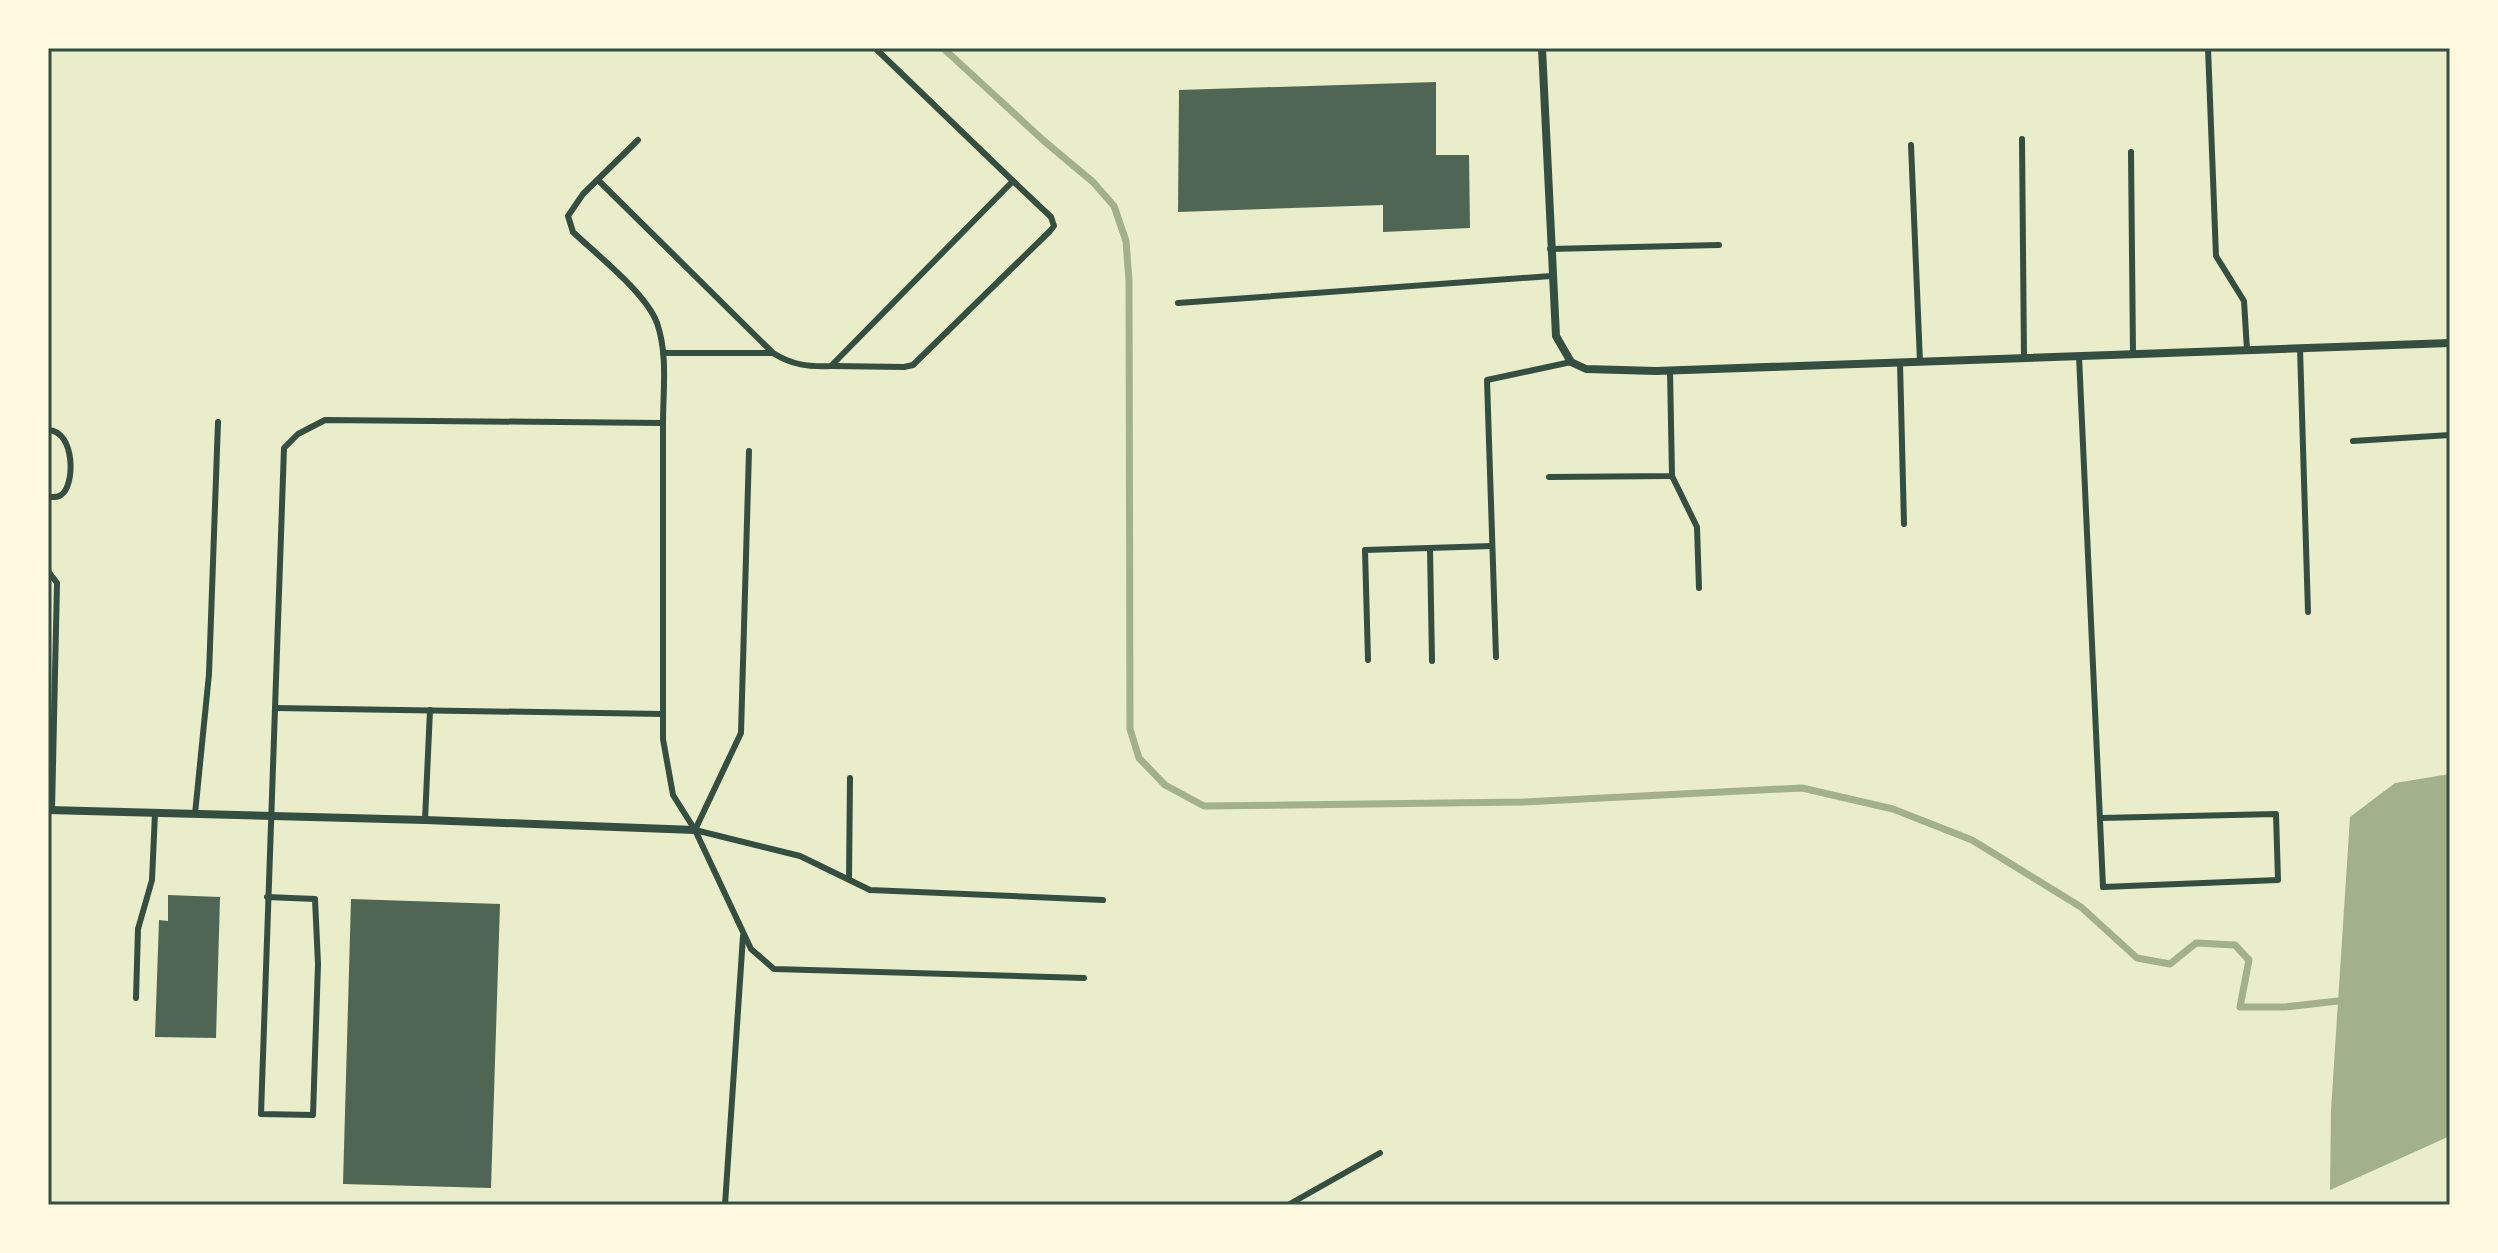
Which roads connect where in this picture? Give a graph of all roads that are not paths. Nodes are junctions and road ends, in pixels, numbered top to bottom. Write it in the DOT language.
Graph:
graph roads {
  1 [pos="875,48"];
  2 [pos="1542,48"];
  3 [pos="2208,48"];
  4 [pos="2022,139"];
  5 [pos="638,140"];
  6 [pos="1911,145"];
  7 [pos="2131,152"];
  8 [pos="598,180"];
  9 [pos="1013,181"];
  10 [pos="1719,245"];
  11 [pos="1550,249"];
  12 [pos="1551,276"];
  13 [pos="1178,303"];
  14 [pos="2450,343"];
  15 [pos="2300,348"];
  16 [pos="2247,350"];
  17 [pos="663,353"];
  18 [pos="773,353"];
  19 [pos="2133,354"];
  20 [pos="2079,356"];
  21 [pos="2024,358"];
  22 [pos="1571,362"];
  23 [pos="1920,362"];
  24 [pos="1900,363"];
  25 [pos="831,366"];
  26 [pos="1670,370"];
  27 [pos="218,422"];
  28 [pos="663,423"];
  29 [pos="48,430"];
  30 [pos="2450,435"];
  31 [pos="2353,441"];
  32 [pos="749,451"];
  33 [pos="1672,476"];
  34 [pos="1549,477"];
  35 [pos="48,497"];
  36 [pos="1904,524"];
  37 [pos="1492,546"];
  38 [pos="1430,548"];
  39 [pos="48,571"];
  40 [pos="1699,588"];
  41 [pos="2308,612"];
  42 [pos="1496,657"];
  43 [pos="1368,660"];
  44 [pos="1432,661"];
  45 [pos="275,708"];
  46 [pos="430,710"];
  47 [pos="663,714"];
  48 [pos="850,778"];
  49 [pos="50,810"];
  50 [pos="155,813"];
  51 [pos="195,814"];
  52 [pos="271,816"];
  53 [pos="2101,818"];
  54 [pos="425,820"];
  55 [pos="695,830"];
  56 [pos="849,879"];
  57 [pos="267,897"];
  58 [pos="1103,900"];
  59 [pos="743,933"];
  60 [pos="1084,978"];
  61 [pos="136,998"];
  62 [pos="1380,1153"];
  63 [pos="725,1205"];
  64 [pos="1288,1205"];
  1 -- 9 [label="lane"];
  2 -- 11 [label="street"];
  3 -- 16 [label="lane"];
  4 -- 21 [label="lane"];
  5 -- 8 [label="lane"];
  6 -- 23 [label="lane"];
  7 -- 19 [label="lane"];
  8 -- 17 [label="lane"];
  8 -- 18 [label="lane"];
  9 -- 25 [label="lane"];
  9 -- 25 [label="lane"];
  10 -- 11 [label="lane"];
  11 -- 12 [label="street"];
  12 -- 13 [label="lane"];
  12 -- 22 [label="street"];
  14 -- 15 [label="street"];
  15 -- 16 [label="street"];
  15 -- 41 [label="lane"];
  16 -- 19 [label="street"];
  17 -- 18 [label="lane"];
  17 -- 28 [label="lane"];
  18 -- 25 [label="lane"];
  19 -- 20 [label="street"];
  20 -- 21 [label="street"];
  20 -- 53 [label="lane"];
  21 -- 23 [label="street"];
  22 -- 26 [label="street"];
  22 -- 37 [label="lane"];
  23 -- 24 [label="street"];
  24 -- 26 [label="street"];
  24 -- 36 [label="lane"];
  26 -- 33 [label="lane"];
  27 -- 51 [label="lane"];
  28 -- 45 [label="lane"];
  28 -- 47 [label="lane"];
  29 -- 35 [label="lane"];
  30 -- 31 [label="lane"];
  32 -- 55 [label="lane"];
  33 -- 34 [label="lane"];
  33 -- 40 [label="lane"];
  37 -- 38 [label="lane"];
  37 -- 42 [label="lane"];
  38 -- 43 [label="lane"];
  38 -- 44 [label="lane"];
  39 -- 49 [label="lane"];
  45 -- 46 [label="lane"];
  45 -- 52 [label="lane"];
  46 -- 47 [label="lane"];
  46 -- 54 [label="lane"];
  47 -- 55 [label="lane"];
  48 -- 56 [label="lane"];
  49 -- 50 [label="street"];
  50 -- 51 [label="street"];
  50 -- 61 [label="lane"];
  51 -- 52 [label="street"];
  52 -- 54 [label="street"];
  52 -- 57 [label="lane"];
  53 -- 53 [label="lane"];
  54 -- 55 [label="street"];
  55 -- 56 [label="lane"];
  55 -- 59 [label="lane"];
  56 -- 58 [label="lane"];
  57 -- 57 [label="lane"];
  59 -- 60 [label="lane"];
  59 -- 63 [label="lane"];
  62 -- 64 [label="lane"];
}
